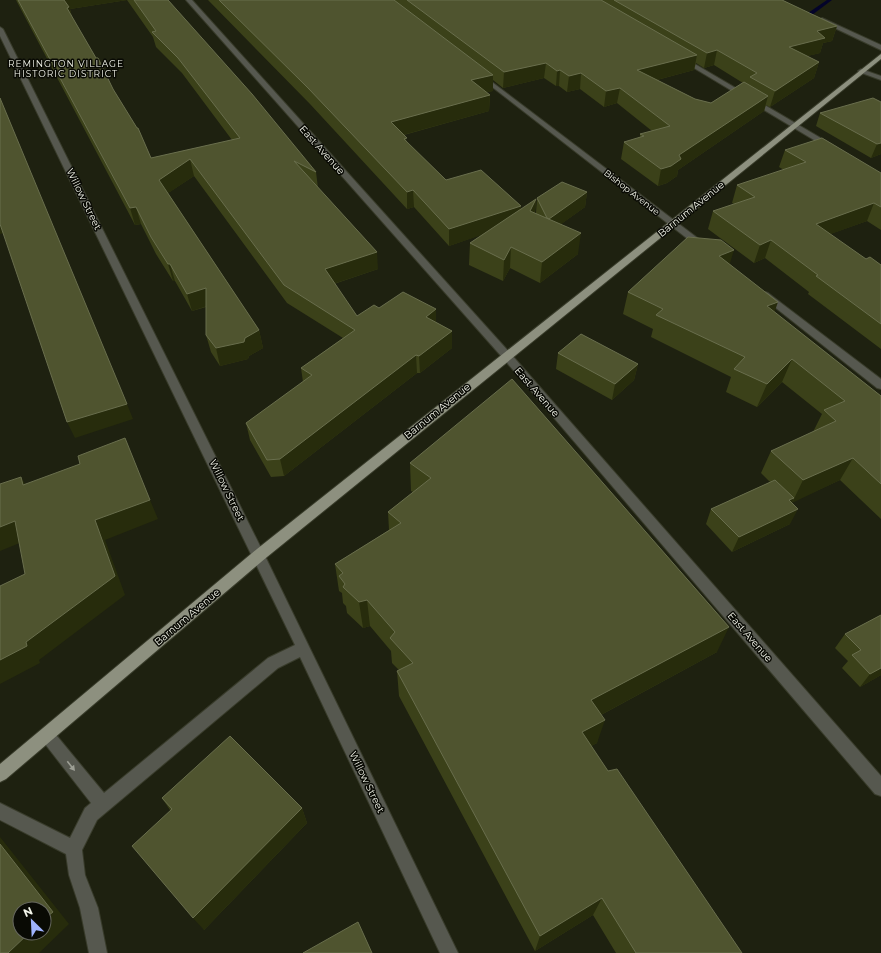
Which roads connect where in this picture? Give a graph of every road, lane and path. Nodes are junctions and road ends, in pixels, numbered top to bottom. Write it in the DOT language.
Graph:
graph roads {
  1 [pos="189,0"];
  2 [pos="813,16"];
  3 [pos="0,29"];
  4 [pos="881,48"];
  5 [pos="674,55"];
  6 [pos="881,56"];
  7 [pos="471,68"];
  8 [pos="861,72"];
  9 [pos="881,78"];
  10 [pos="795,125"];
  11 [pos="842,154"];
  12 [pos="673,223"];
  13 [pos="711,253"];
  14 [pos="755,287"];
  15 [pos="506,355"];
  16 [pos="881,385"];
  17 [pos="259,556"];
  18 [pos="303,648"];
  19 [pos="47,735"];
  20 [pos="0,774"];
  21 [pos="881,788"];
  22 [pos="102,804"];
  23 [pos="0,811"];
  24 [pos="74,849"];
  25 [pos="98,953"];
  26 [pos="449,953"];
  1 -- 15 [label="street, East Avenue"];
  2 -- 4 [label="street"];
  3 -- 17 [label="street, Willow Street"];
  5 -- 10 [label="street"];
  6 -- 8 [label="main road, Barnum Avenue"];
  7 -- 12 [label="street, Bishop Avenue"];
  8 -- 9 [label="street"];
  8 -- 10 [label="main road, Barnum Avenue"];
  10 -- 11 [label="street"];
  10 -- 12 [label="main road, Barnum Avenue"];
  12 -- 13 [label="street, Bishop Avenue"];
  12 -- 15 [label="main road, Barnum Avenue"];
  14 -- 16 [label="street"];
  15 -- 17 [label="main road, Barnum Avenue"];
  15 -- 21 [label="street, East Avenue"];
  17 -- 18 [label="street, Willow Street"];
  17 -- 19 [label="main road, Barnum Avenue"];
  18 -- 22 [label="street"];
  18 -- 26 [label="street, Willow Street"];
  19 -- 20 [label="main road, Barnum Avenue"];
  19 -- 22 [label="street, one-way"];
  22 -- 24 [label="street"];
  23 -- 24 [label="street"];
  24 -- 25 [label="street"];
}
